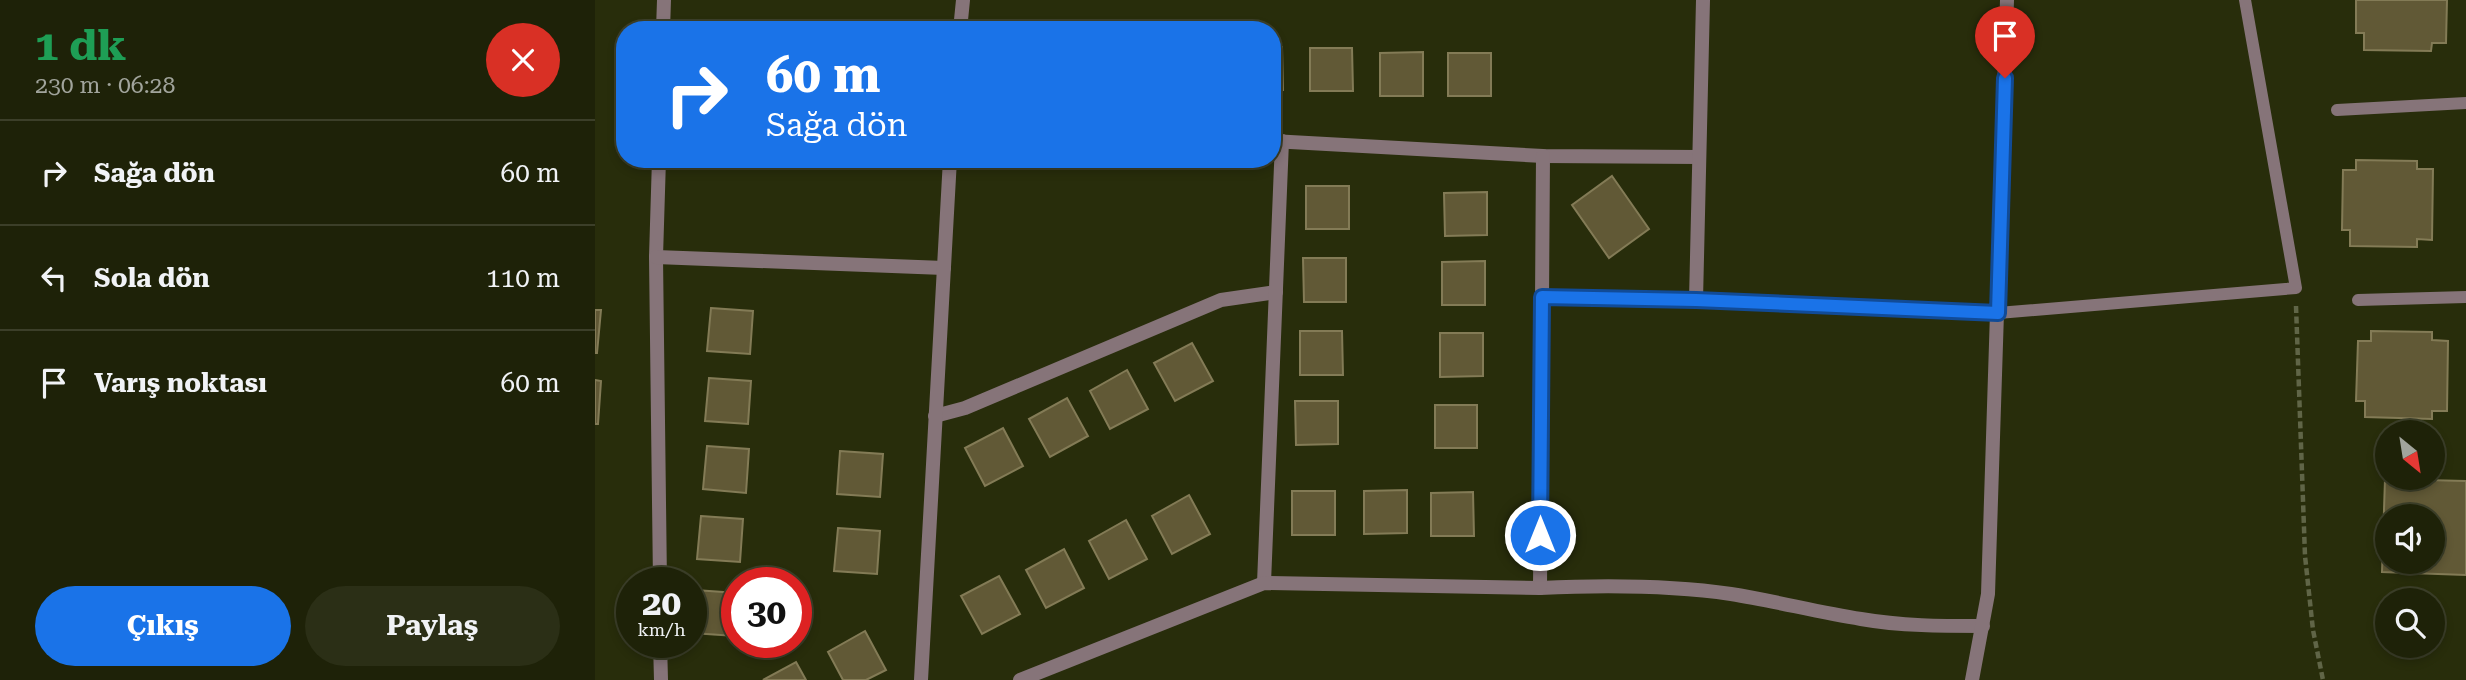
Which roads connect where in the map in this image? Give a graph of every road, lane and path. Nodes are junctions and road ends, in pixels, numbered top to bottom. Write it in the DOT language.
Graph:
graph roads {
  1 [pos="664,0"];
  2 [pos="963,0"];
  3 [pos="1703,0"];
  4 [pos="2007,0"];
  5 [pos="2245,0"];
  6 [pos="663,21"];
  7 [pos="961,21"];
  8 [pos="2466,103"];
  9 [pos="2337,110"];
  10 [pos="1281,141"];
  11 [pos="1543,156"];
  12 [pos="1699,157"];
  13 [pos="659,168"];
  14 [pos="950,168"];
  15 [pos="1277,168"];
  16 [pos="656,257"];
  17 [pos="944,268"];
  18 [pos="2296,288"];
  19 [pos="1276,292"];
  20 [pos="1542,297"];
  21 [pos="2466,297"];
  22 [pos="1696,300"];
  23 [pos="2358,300"];
  24 [pos="1998,313"];
  25 [pos="936,416"];
  26 [pos="660,567"];
  27 [pos="1264,583"];
  28 [pos="1540,588"];
  29 [pos="1983,626"];
  30 [pos="660,658"];
  31 [pos="661,680"];
  32 [pos="921,680"];
  33 [pos="1020,680"];
  34 [pos="1972,680"];
  35 [pos="2323,680"];
  1 -- 6 [label="street"];
  2 -- 7 [label="street"];
  3 -- 12 [label="street"];
  4 -- 24 [label="street"];
  5 -- 18 [label="lane"];
  8 -- 9 [label="lane"];
  10 -- 11 [label="street"];
  11 -- 12 [label="street"];
  11 -- 20 [label="street"];
  12 -- 22 [label="street"];
  13 -- 16 [label="street"];
  14 -- 17 [label="street"];
  15 -- 19 [label="street"];
  16 -- 17 [label="street"];
  16 -- 26 [label="street"];
  17 -- 25 [label="street"];
  18 -- 24 [label="lane"];
  18 -- 35 [label="path"];
  19 -- 25 [label="street"];
  19 -- 27 [label="street"];
  20 -- 22 [label="street"];
  20 -- 28 [label="street"];
  21 -- 23 [label="lane"];
  22 -- 24 [label="street"];
  24 -- 29 [label="street"];
  25 -- 32 [label="street"];
  27 -- 28 [label="street"];
  27 -- 33 [label="street"];
  28 -- 29 [label="street"];
  29 -- 34 [label="street"];
  30 -- 31 [label="street"];
}
